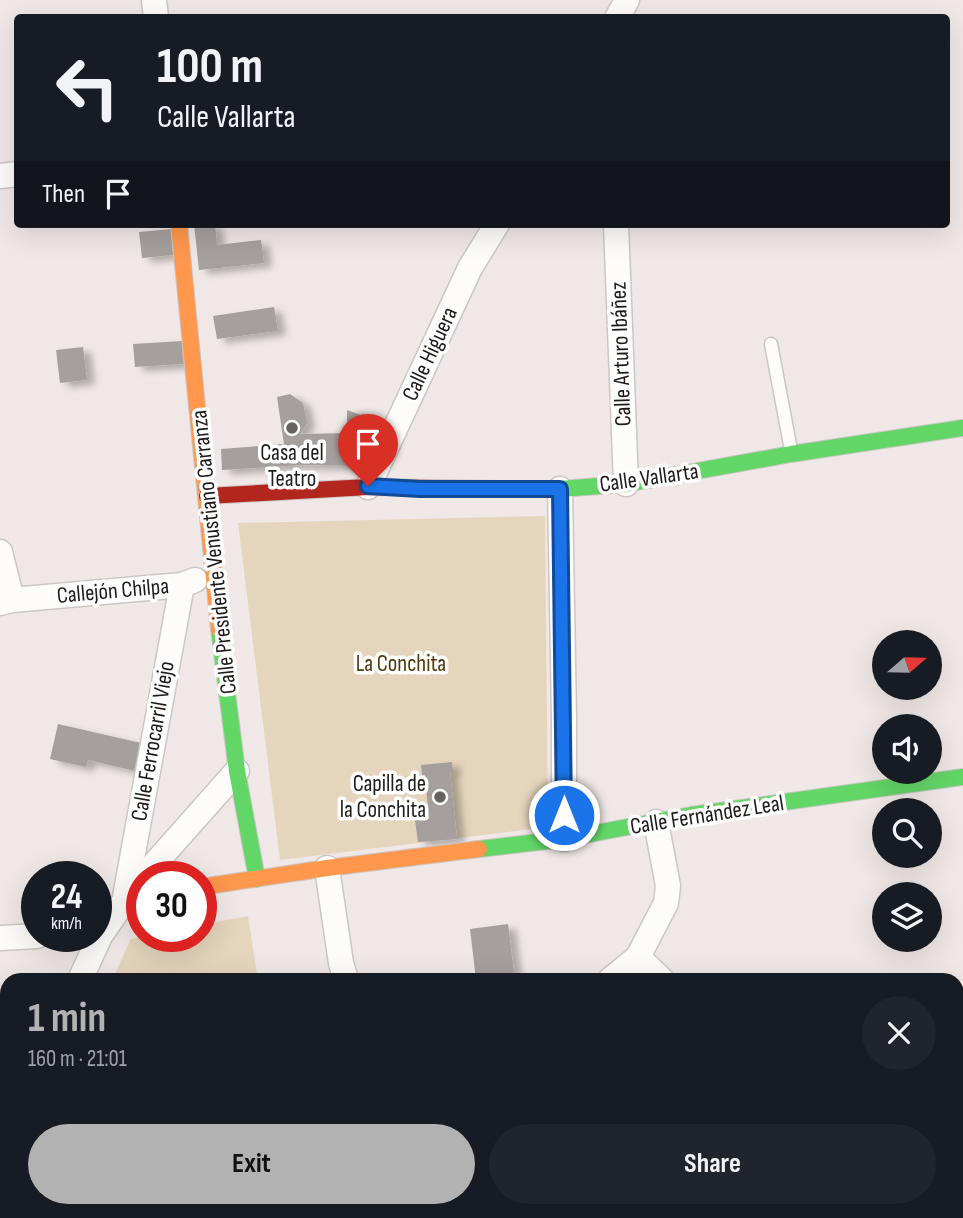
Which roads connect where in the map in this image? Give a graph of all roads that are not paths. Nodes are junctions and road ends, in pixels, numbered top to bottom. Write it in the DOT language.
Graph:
graph roads {
  1 [pos="179,228"];
  2 [pos="495,228"];
  3 [pos="616,228"];
  4 [pos="771,344"];
  5 [pos="963,428"];
  6 [pos="791,454"];
  7 [pos="373,477"];
  8 [pos="626,484"];
  9 [pos="206,487"];
  10 [pos="560,489"];
  11 [pos="0,551"];
  12 [pos="212,572"];
  13 [pos="182,585"];
  14 [pos="6,601"];
  15 [pos="237,771"];
  16 [pos="963,777"];
  17 [pos="656,822"];
  18 [pos="564,839"];
  19 [pos="139,861"];
  20 [pos="157,861"];
  21 [pos="327,868"];
  22 [pos="257,879"];
  23 [pos="217,885"];
  24 [pos="126,904"];
  25 [pos="112,920"];
  26 [pos="21,937"];
  27 [pos="0,938"];
  28 [pos="91,952"];
  29 [pos="638,957"];
  30 [pos="83,973"];
  31 [pos="344,973"];
  32 [pos="619,973"];
  33 [pos="655,973"];
  1 -- 9 [label="street, Calle Presidente Venustiano Carranza"];
  2 -- 7 [label="street, Calle Higuera"];
  3 -- 8 [label="street, Calle Arturo Ibáñez"];
  4 -- 6 [label="lane"];
  5 -- 6 [label="street, Calle Vallarta"];
  6 -- 8 [label="street, Calle Vallarta"];
  7 -- 9 [label="street, Calle Vallarta"];
  7 -- 10 [label="street, Calle Vallarta"];
  8 -- 10 [label="street, Calle Vallarta"];
  9 -- 12 [label="street, Calle Presidente Venustiano Carranza"];
  10 -- 18 [label="street"];
  11 -- 14 [label="street"];
  12 -- 13 [label="street, Callejón Chilpa"];
  12 -- 15 [label="street, Calle Presidente Venustiano Carranza"];
  13 -- 14 [label="street, Callejón Chilpa"];
  13 -- 19 [label="street, Calle Ferrocarril Viejo"];
  15 -- 20 [label="street"];
  15 -- 22 [label="street, Calle Presidente Venustiano Carranza"];
  16 -- 17 [label="street, Calle Fernández Leal"];
  17 -- 18 [label="street, Calle Fernández Leal"];
  17 -- 29 [label="street"];
  18 -- 21 [label="street, Calle Fernández Leal"];
  21 -- 22 [label="street, Calle Fernández Leal"];
  21 -- 31 [label="street"];
  22 -- 23 [label="street, Calle Fernández Leal"];
  24 -- 25 [label="street"];
  26 -- 27 [label="street"];
  28 -- 30 [label="street"];
  29 -- 32 [label="street"];
  29 -- 33 [label="street"];
}
